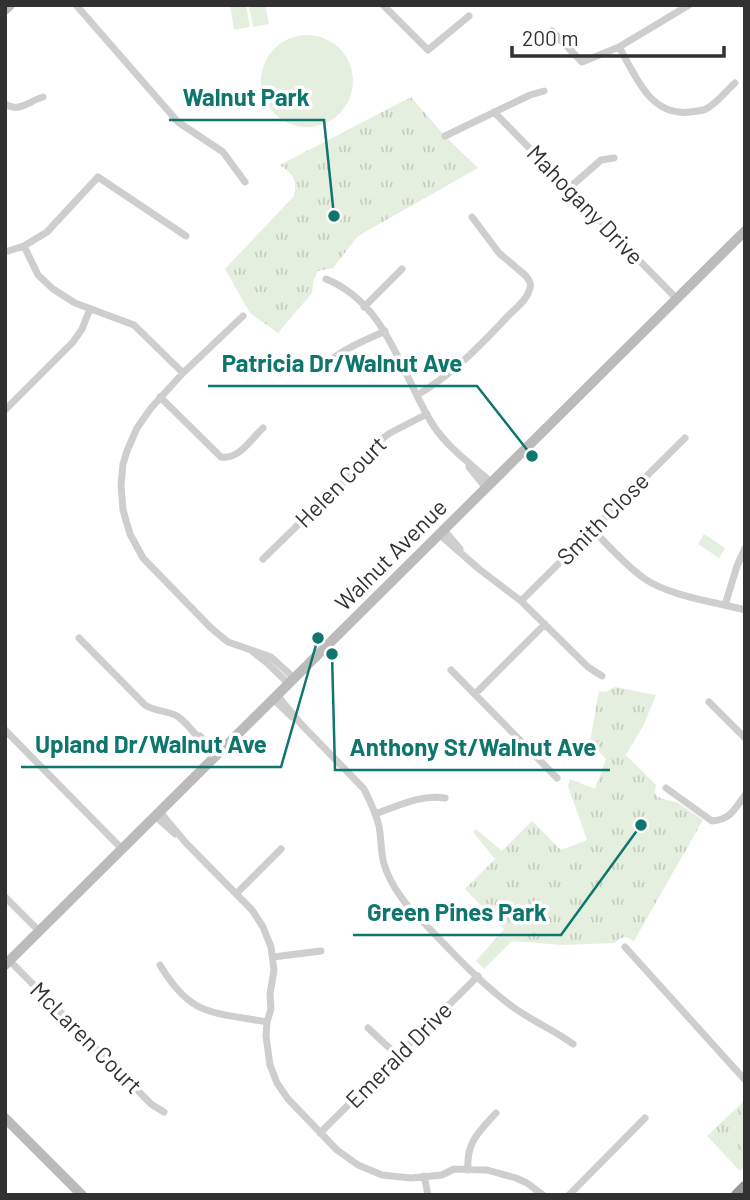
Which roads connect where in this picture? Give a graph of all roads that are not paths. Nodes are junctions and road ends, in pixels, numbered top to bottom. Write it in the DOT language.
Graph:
graph roads {
  1 [pos="10,5"];
  2 [pos="76,5"];
  3 [pos="383,5"];
  4 [pos="688,5"];
  5 [pos="5,10"];
  6 [pos="469,16"];
  7 [pos="552,31"];
  8 [pos="619,47"];
  9 [pos="735,83"];
  10 [pos="544,91"];
  11 [pos="43,97"];
  12 [pos="5,104"];
  13 [pos="494,113"];
  14 [pos="444,136"];
  15 [pos="614,158"];
  16 [pos="245,182"];
  17 [pos="568,189"];
  18 [pos="472,218"];
  19 [pos="745,230"];
  20 [pos="186,236"];
  21 [pos="24,246"];
  22 [pos="5,252"];
  23 [pos="402,269"];
  24 [pos="327,279"];
  25 [pos="676,298"];
  26 [pos="365,307"];
  27 [pos="90,309"];
  28 [pos="243,316"];
  29 [pos="385,331"];
  30 [pos="320,370"];
  31 [pos="183,373"];
  32 [pos="417,395"];
  33 [pos="160,397"];
  34 [pos="5,410"];
  35 [pos="427,414"];
  36 [pos="262,428"];
  37 [pos="685,438"];
  38 [pos="489,485"];
  39 [pos="592,529"];
  40 [pos="442,532"];
  41 [pos="745,548"];
  42 [pos="263,559"];
  43 [pos="520,601"];
  44 [pos="725,605"];
  45 [pos="745,610"];
  46 [pos="545,624"];
  47 [pos="79,638"];
  48 [pos="451,670"];
  49 [pos="602,676"];
  50 [pos="292,681"];
  51 [pos="475,694"];
  52 [pos="275,697"];
  53 [pos="709,702"];
  54 [pos="5,730"];
  55 [pos="745,738"];
  56 [pos="216,756"];
  57 [pos="557,778"];
  58 [pos="666,788"];
  59 [pos="745,795"];
  60 [pos="445,798"];
  61 [pos="158,814"];
  62 [pos="375,814"];
  63 [pos="122,849"];
  64 [pos="281,849"];
  65 [pos="236,893"];
  66 [pos="5,897"];
  67 [pos="39,931"];
  68 [pos="625,947"];
  69 [pos="321,951"];
  70 [pos="273,957"];
  71 [pos="8,963"];
  72 [pos="160,965"];
  73 [pos="478,976"];
  74 [pos="267,1022"];
  75 [pos="368,1028"];
  76 [pos="573,1044"];
  77 [pos="398,1056"];
  78 [pos="745,1080"];
  79 [pos="164,1112"];
  80 [pos="496,1113"];
  81 [pos="5,1118"];
  82 [pos="645,1118"];
  83 [pos="320,1133"];
  84 [pos="468,1170"];
  85 [pos="425,1176"];
  86 [pos="745,1187"];
  87 [pos="82,1195"];
  88 [pos="428,1195"];
  89 [pos="543,1195"];
  90 [pos="569,1195"];
  91 [pos="737,1195"];
  1 -- 5 [label="street"];
  2 -- 16 [label="street"];
  3 -- 6 [label="street"];
  4 -- 8 [label="street"];
  7 -- 8 [label="street"];
  8 -- 9 [label="street"];
  10 -- 13 [label="street"];
  11 -- 12 [label="street"];
  13 -- 14 [label="street"];
  13 -- 17 [label="street, Mahogany Drive"];
  15 -- 17 [label="street"];
  17 -- 25 [label="street, Mahogany Drive"];
  18 -- 32 [label="street"];
  19 -- 25 [label="street, Walnut Avenue"];
  20 -- 21 [label="street"];
  21 -- 22 [label="street"];
  21 -- 27 [label="street"];
  23 -- 26 [label="street"];
  24 -- 26 [label="street"];
  25 -- 38 [label="street, Walnut Avenue"];
  26 -- 29 [label="street"];
  27 -- 31 [label="street"];
  27 -- 34 [label="street"];
  28 -- 31 [label="street"];
  29 -- 30 [label="street"];
  29 -- 32 [label="street"];
  31 -- 33 [label="street"];
  32 -- 35 [label="street"];
  33 -- 36 [label="street"];
  33 -- 50 [label="street"];
  35 -- 38 [label="street"];
  35 -- 42 [label="street, Helen Court"];
  37 -- 39 [label="street, Smith Close"];
  38 -- 40 [label="street, Walnut Avenue"];
  39 -- 43 [label="street, Smith Close"];
  39 -- 44 [label="street"];
  40 -- 43 [label="street"];
  40 -- 50 [label="street, Walnut Avenue"];
  41 -- 44 [label="street"];
  43 -- 46 [label="street"];
  44 -- 45 [label="street"];
  46 -- 49 [label="street"];
  46 -- 51 [label="street"];
  47 -- 56 [label="street"];
  48 -- 51 [label="street"];
  50 -- 52 [label="street, Walnut Avenue"];
  51 -- 57 [label="street"];
  52 -- 56 [label="street, Walnut Avenue"];
  52 -- 62 [label="street"];
  53 -- 55 [label="street"];
  54 -- 63 [label="street"];
  56 -- 61 [label="street, Walnut Avenue"];
  58 -- 59 [label="street"];
  60 -- 62 [label="street"];
  61 -- 63 [label="street, Walnut Avenue"];
  61 -- 65 [label="street"];
  62 -- 73 [label="street"];
  63 -- 67 [label="street, Walnut Avenue"];
  64 -- 65 [label="street"];
  65 -- 70 [label="street"];
  66 -- 67 [label="street"];
  67 -- 71 [label="street, Walnut Avenue"];
  68 -- 78 [label="street"];
  69 -- 70 [label="street"];
  70 -- 74 [label="street"];
  71 -- 79 [label="street, McLaren Court"];
  72 -- 74 [label="street"];
  73 -- 76 [label="street"];
  73 -- 77 [label="street, Emerald Drive"];
  74 -- 83 [label="street"];
  75 -- 77 [label="street"];
  77 -- 83 [label="street, Emerald Drive"];
  80 -- 84 [label="street"];
  81 -- 87 [label="street"];
  82 -- 90 [label="street"];
  83 -- 85 [label="street"];
  84 -- 85 [label="street"];
  84 -- 89 [label="street"];
  85 -- 88 [label="street"];
  86 -- 91 [label="highway"];
}
